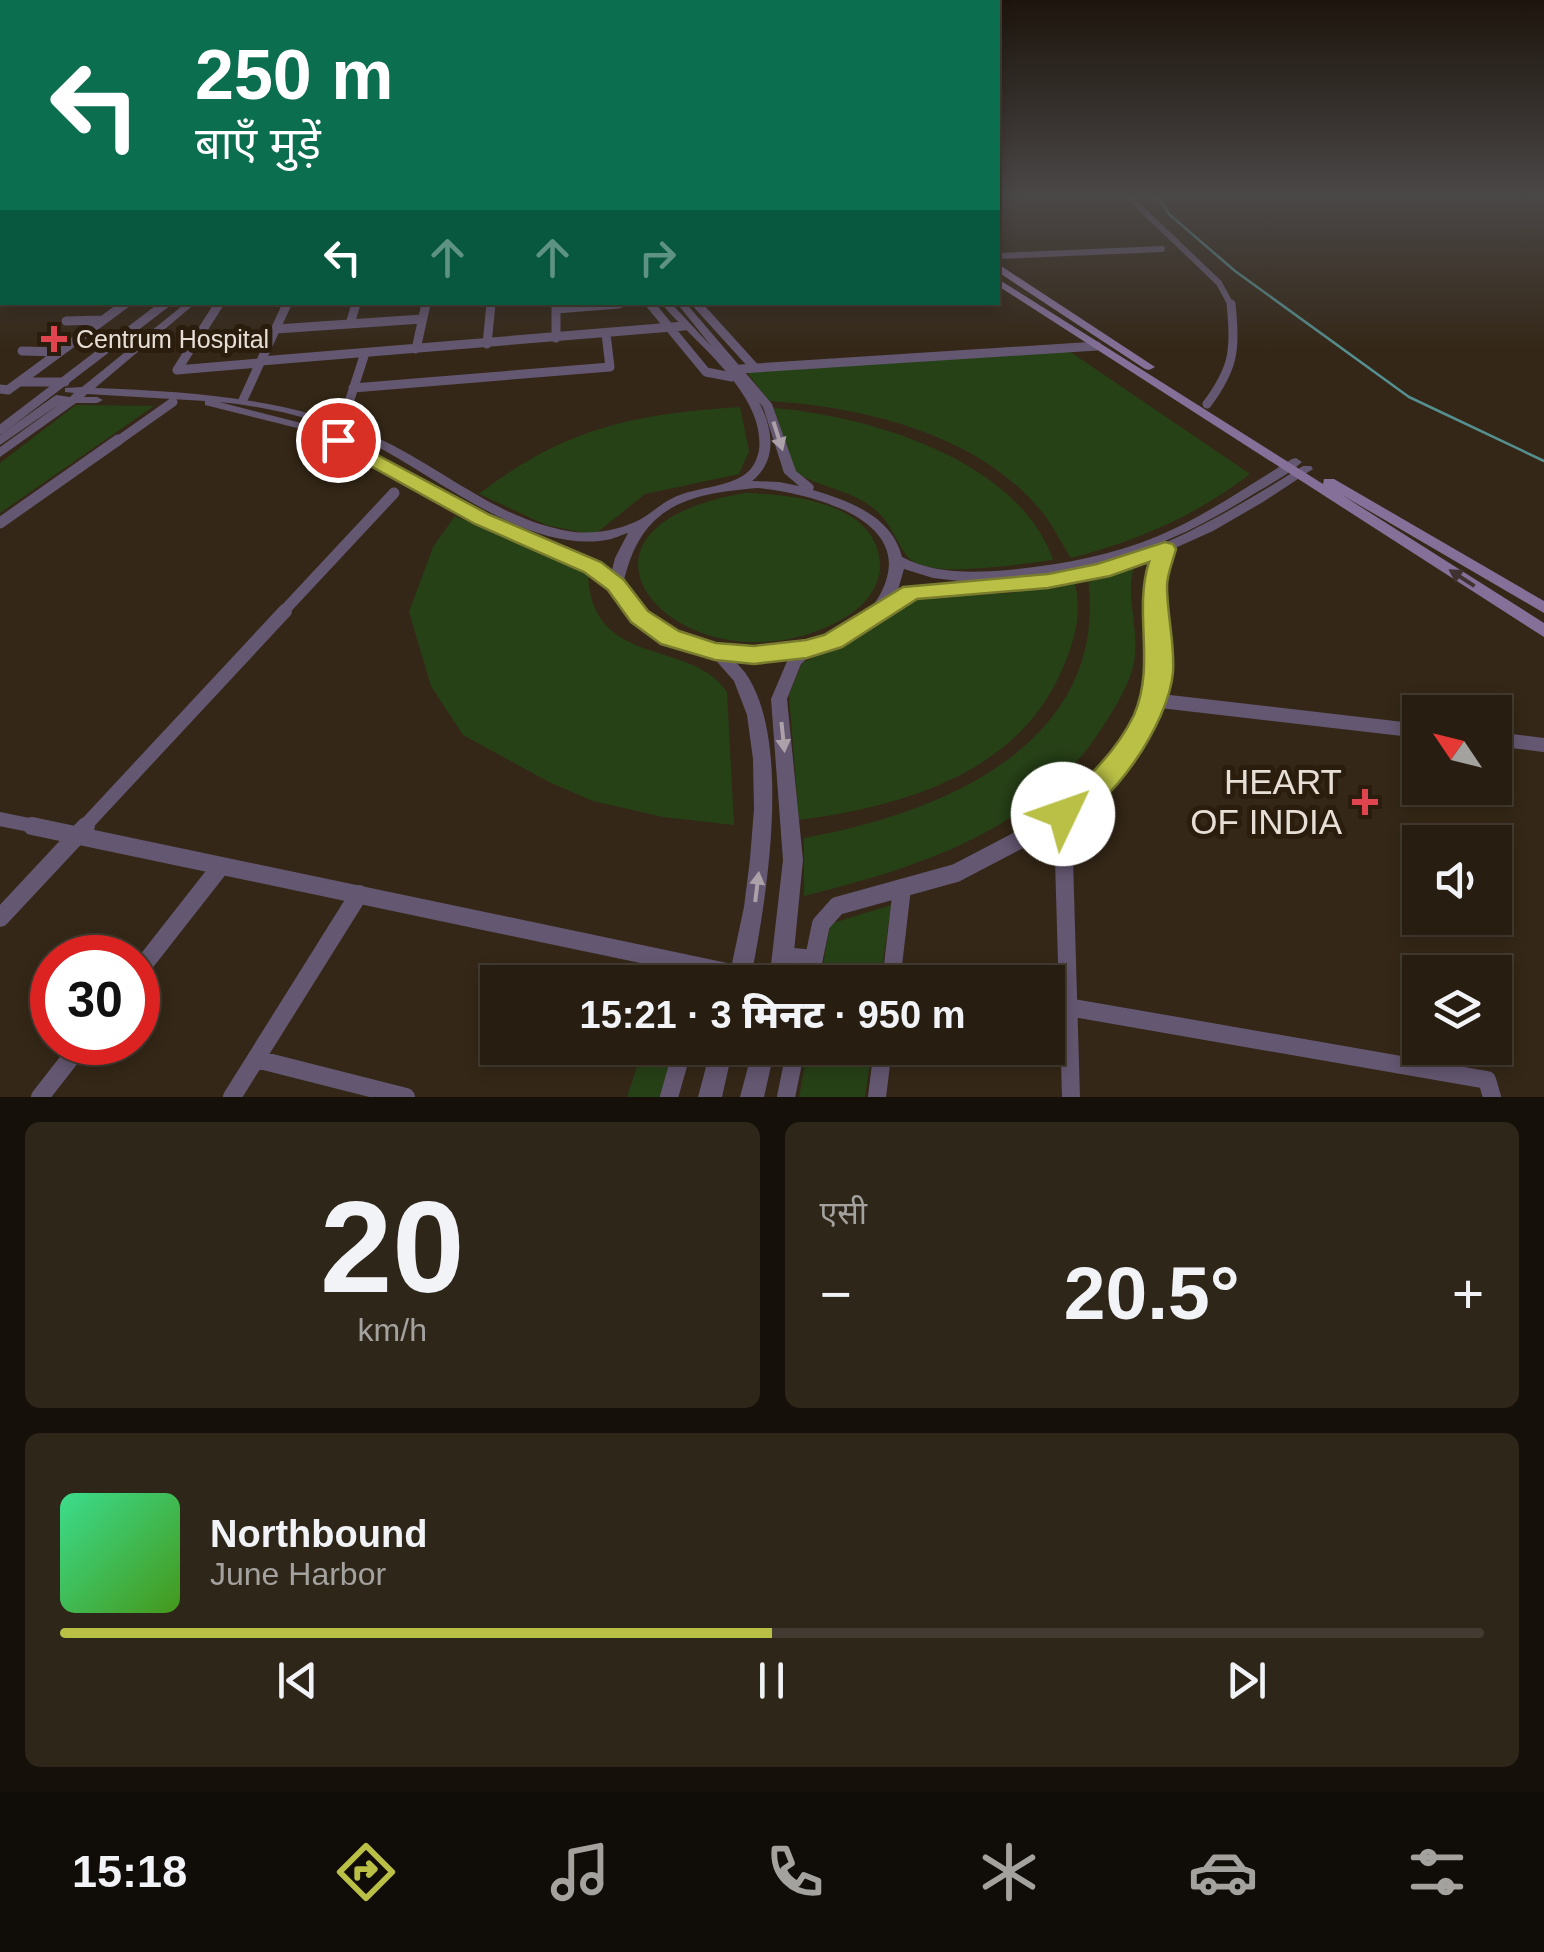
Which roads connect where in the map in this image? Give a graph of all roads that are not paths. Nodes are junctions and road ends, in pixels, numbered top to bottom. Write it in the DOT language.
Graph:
graph roads {
  1 [pos="1182,248"];
  2 [pos="1162,249"];
  3 [pos="1000,256"];
  4 [pos="1000,269"];
  5 [pos="1000,283"];
  6 [pos="124,305"];
  7 [pos="164,305"];
  8 [pos="174,305"];
  9 [pos="188,305"];
  10 [pos="218,305"];
  11 [pos="287,305"];
  12 [pos="356,305"];
  13 [pos="425,305"];
  14 [pos="491,305"];
  15 [pos="589,305"];
  16 [pos="651,305"];
  17 [pos="666,305"];
  18 [pos="682,305"];
  19 [pos="698,305"];
  20 [pos="556,306"];
  21 [pos="422,318"];
  22 [pos="104,320"];
  23 [pos="66,321"];
  24 [pos="350,324"];
  25 [pos="678,328"];
  26 [pos="276,329"];
  27 [pos="606,334"];
  28 [pos="556,338"];
  29 [pos="487,344"];
  30 [pos="1097,346"];
  31 [pos="416,349"];
  32 [pos="22,351"];
  33 [pos="60,352"];
  34 [pos="364,353"];
  35 [pos="260,362"];
  36 [pos="755,368"];
  37 [pos="736,373"];
  38 [pos="10,386"];
  39 [pos="353,388"];
  40 [pos="84,390"];
  41 [pos="63,392"];
  42 [pos="243,400"];
  43 [pos="173,402"];
  44 [pos="1207,404"];
  45 [pos="341,426"];
  46 [pos="0,430"];
  47 [pos="0,441"];
  48 [pos="0,453"];
  49 [pos="1297,468"];
  50 [pos="730,486"];
  51 [pos="813,491"];
  52 [pos="394,493"];
  53 [pos="0,523"];
  54 [pos="640,524"];
  55 [pos="1165,549"];
  56 [pos="896,559"];
  57 [pos="616,585"];
  58 [pos="1544,608"];
  59 [pos="872,617"];
  60 [pos="1544,630"];
  61 [pos="807,649"];
  62 [pos="715,652"];
  63 [pos="1152,700"];
  64 [pos="1402,729"];
  65 [pos="1512,741"];
  66 [pos="1544,745"];
  67 [pos="1063,814"];
  68 [pos="0,819"];
  69 [pos="76,835"];
  70 [pos="220,866"];
  71 [pos="902,888"];
  72 [pos="359,894"];
  73 [pos="0,918"];
  74 [pos="160,944"];
  75 [pos="783,956"];
  76 [pos="814,959"];
  77 [pos="665,965"];
  78 [pos="744,965"];
  79 [pos="782,965"];
  80 [pos="813,965"];
  81 [pos="892,965"];
  82 [pos="1068,1007"];
  83 [pos="256,1059"];
  84 [pos="64,1065"];
  85 [pos="678,1065"];
  86 [pos="718,1065"];
  87 [pos="760,1065"];
  88 [pos="793,1065"];
  89 [pos="881,1065"];
  90 [pos="40,1097"];
  91 [pos="232,1097"];
  92 [pos="406,1097"];
  93 [pos="669,1097"];
  94 [pos="710,1097"];
  95 [pos="752,1097"];
  96 [pos="786,1097"];
  97 [pos="877,1097"];
  98 [pos="1071,1097"];
  99 [pos="1492,1097"];
  1 -- 44 [label="street"];
  2 -- 3 [label="street"];
  4 -- 44 [label="main road"];
  5 -- 30 [label="main road"];
  6 -- 22 [label="street"];
  7 -- 41 [label="street"];
  8 -- 41 [label="street"];
  9 -- 40 [label="street"];
  10 -- 35 [label="street"];
  11 -- 26 [label="street"];
  12 -- 24 [label="street"];
  13 -- 21 [label="street"];
  14 -- 29 [label="street"];
  15 -- 20 [label="street"];
  16 -- 25 [label="street"];
  17 -- 25 [label="street"];
  18 -- 37 [label="street"];
  19 -- 36 [label="street"];
  20 -- 28 [label="street"];
  21 -- 24 [label="street"];
  21 -- 31 [label="street"];
  22 -- 23 [label="street"];
  22 -- 33 [label="street"];
  24 -- 26 [label="street"];
  25 -- 27 [label="street"];
  25 -- 37 [label="street"];
  26 -- 35 [label="street"];
  27 -- 28 [label="street"];
  27 -- 39 [label="street"];
  28 -- 29 [label="street"];
  29 -- 31 [label="street"];
  30 -- 36 [label="street"];
  30 -- 49 [label="main road"];
  31 -- 34 [label="street"];
  32 -- 33 [label="street"];
  33 -- 38 [label="street"];
  34 -- 35 [label="street"];
  34 -- 39 [label="street"];
  35 -- 42 [label="street"];
  36 -- 37 [label="street"];
  37 -- 50 [label="street"];
  37 -- 51 [label="street, one-way"];
  38 -- 41 [label="street"];
  39 -- 45 [label="street"];
  40 -- 41 [label="street"];
  40 -- 42 [label="street"];
  41 -- 43 [label="street"];
  41 -- 46 [label="street"];
  41 -- 47 [label="street"];
  41 -- 48 [label="street"];
  42 -- 45 [label="street"];
  43 -- 53 [label="street"];
  43 -- 57 [label="street"];
  44 -- 49 [label="main road"];
  45 -- 54 [label="street"];
  49 -- 55 [label="street"];
  49 -- 56 [label="street"];
  49 -- 58 [label="main road"];
  60 -- 49 [label="main road, one-way"];
  50 -- 51 [label="street"];
  50 -- 54 [label="street"];
  51 -- 56 [label="street"];
  52 -- 69 [label="street"];
  54 -- 57 [label="street"];
  55 -- 59 [label="street"];
  55 -- 63 [label="street"];
  56 -- 59 [label="street"];
  57 -- 62 [label="street"];
  59 -- 61 [label="street"];
  61 -- 62 [label="street"];
  61 -- 75 [label="street, one-way"];
  78 -- 62 [label="street, one-way"];
  63 -- 64 [label="street"];
  63 -- 67 [label="street"];
  65 -- 66 [label="street"];
  67 -- 71 [label="street"];
  67 -- 82 [label="street"];
  68 -- 69 [label="street"];
  69 -- 70 [label="street"];
  69 -- 73 [label="street"];
  70 -- 72 [label="street"];
  70 -- 74 [label="street"];
  71 -- 76 [label="street"];
  71 -- 81 [label="street"];
  72 -- 77 [label="street"];
  72 -- 83 [label="street"];
  75 -- 76 [label="street"];
  75 -- 79 [label="street"];
  76 -- 80 [label="street"];
  82 -- 98 [label="street"];
  82 -- 99 [label="street"];
  83 -- 91 [label="street"];
  83 -- 92 [label="street"];
  84 -- 90 [label="street"];
  85 -- 93 [label="street"];
  86 -- 94 [label="street"];
  87 -- 95 [label="street"];
  88 -- 96 [label="street"];
  89 -- 97 [label="street"];
}
